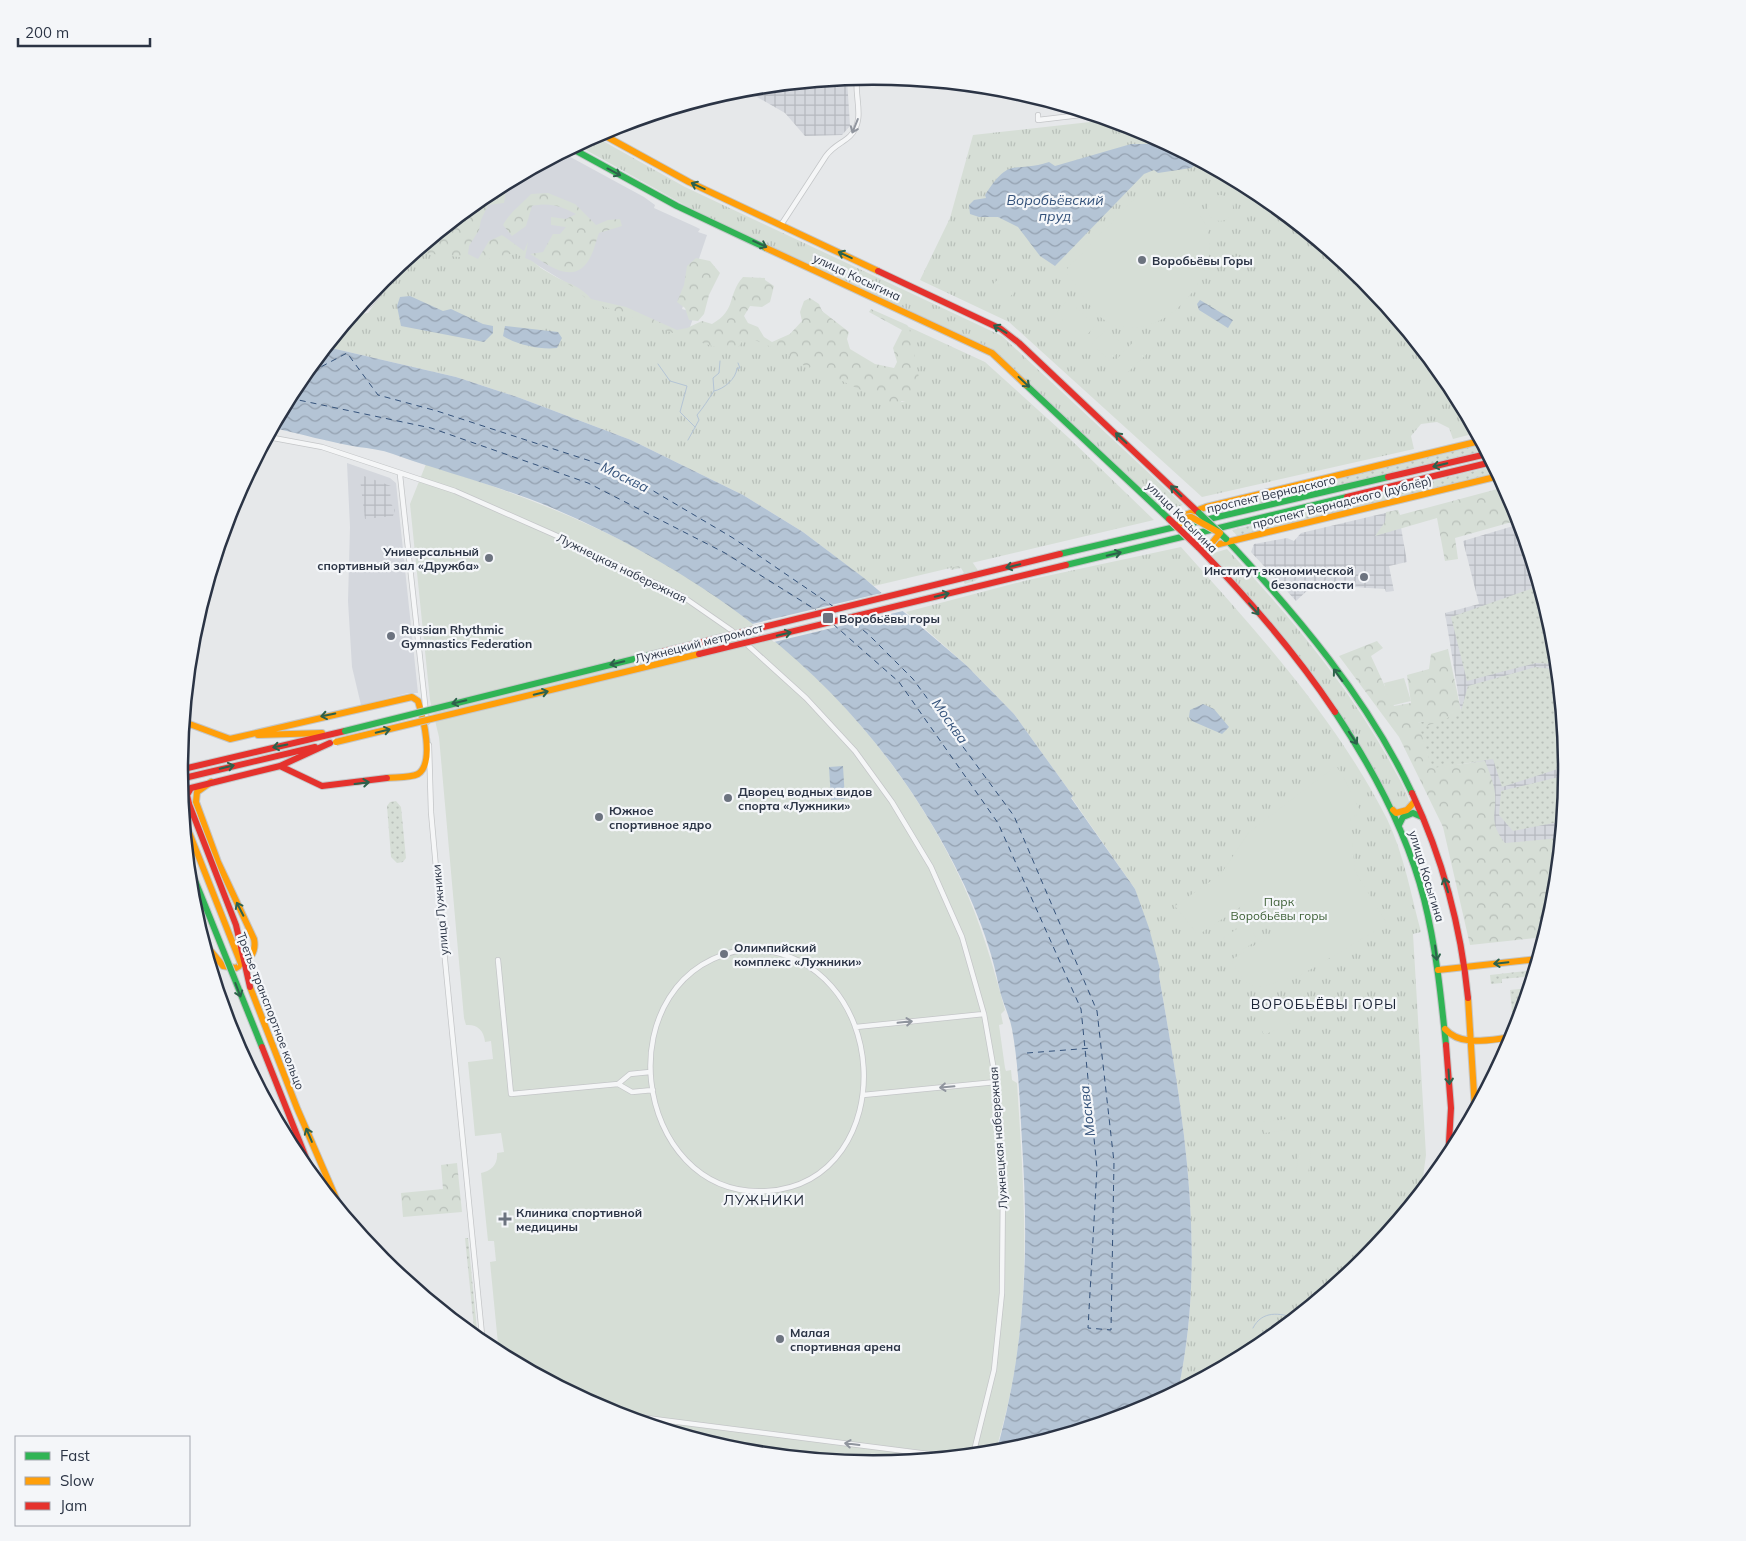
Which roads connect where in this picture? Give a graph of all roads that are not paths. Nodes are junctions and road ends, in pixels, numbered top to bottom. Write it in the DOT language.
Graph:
graph roads {
  1 [pos="857,85"];
  2 [pos="1038,115"];
  3 [pos="1075,116"];
  4 [pos="611,137"];
  5 [pos="578,152"];
  6 [pos="781,225"];
  7 [pos="274,438"];
  8 [pos="1475,442"];
  9 [pos="1482,455"];
  10 [pos="1486,463"];
  11 [pos="400,475"];
  12 [pos="1493,478"];
  13 [pos="1198,511"];
  14 [pos="1177,527"];
  15 [pos="1220,533"];
  16 [pos="1191,540"];
  17 [pos="1227,540"];
  18 [pos="1205,545"];
  19 [pos="1060,554"];
  20 [pos="1066,565"];
  21 [pos="424,695"];
  22 [pos="410,696"];
  23 [pos="189,724"];
  24 [pos="344,731"];
  25 [pos="248,736"];
  26 [pos="333,743"];
  27 [pos="280,766"];
  28 [pos="188,768"];
  29 [pos="188,778"];
  30 [pos="188,781"];
  31 [pos="208,782"];
  32 [pos="188,791"];
  33 [pos="189,800"];
  34 [pos="1415,801"];
  35 [pos="1392,809"];
  36 [pos="1423,818"];
  37 [pos="1399,825"];
  38 [pos="191,837"];
  39 [pos="198,888"];
  40 [pos="213,954"];
  41 [pos="498,960"];
  42 [pos="1531,960"];
  43 [pos="1464,966"];
  44 [pos="1438,970"];
  45 [pos="250,987"];
  46 [pos="984,1014"];
  47 [pos="856,1027"];
  48 [pos="1445,1029"];
  49 [pos="1504,1038"];
  50 [pos="1472,1041"];
  51 [pos="650,1072"];
  52 [pos="996,1082"];
  53 [pos="618,1084"];
  54 [pos="653,1090"];
  55 [pos="863,1095"];
  56 [pos="1475,1099"];
  57 [pos="1449,1141"];
  58 [pos="303,1152"];
  59 [pos="334,1194"];
  60 [pos="482,1333"];
  61 [pos="648,1418"];
  62 [pos="975,1448"];
  63 [pos="928,1454"];
  1 -- 6 [label="street, one-way"];
  2 -- 3 [label="street"];
  6 -- 4 [label="main road, улица Косыгина, one-way"];
  5 -- 14 [label="main road, улица Косыгина, one-way, bridge"];
  13 -- 6 [label="main road, улица Косыгина, one-way"];
  7 -- 11 [label="street, Лужнецкая набережная"];
  8 -- 13 [label="main road"];
  9 -- 19 [label="main road, проспект Вернадского, one-way"];
  20 -- 10 [label="main road, проспект Вернадского, one-way"];
  11 -- 21 [label="street, улица Лужники"];
  11 -- 46 [label="street, Лужнецкая набережная"];
  12 -- 17 [label="main road, проспект Вернадского (дублёр)"];
  13 -- 14 [label="main road, bridge"];
  13 -- 15 [label="main road, улица Косыгина, bridge"];
  14 -- 15 [label="main road, bridge"];
  14 -- 16 [label="main road, улица Косыгина, bridge"];
  15 -- 17 [label="main road, улица Косыгина, bridge"];
  15 -- 18 [label="main road, bridge"];
  16 -- 18 [label="main road, проспект Вернадского (дублёр), bridge"];
  17 -- 18 [label="main road, проспект Вернадского (дублёр)"];
  34 -- 17 [label="main road, улица Косыгина, one-way"];
  18 -- 35 [label="main road, улица Косыгина, one-way"];
  19 -- 24 [label="main road, Лужнецкий метромост, one-way, bridge"];
  26 -- 20 [label="main road, Лужнецкий метромост, one-way, bridge"];
  21 -- 22 [label="street"];
  21 -- 60 [label="street, улица Лужники"];
  22 -- 25 [label="main road, one-way"];
  27 -- 22 [label="main road, one-way"];
  23 -- 25 [label="main road"];
  24 -- 25 [label="main road"];
  24 -- 28 [label="main road, one-way"];
  26 -- 27 [label="main road"];
  29 -- 26 [label="main road, one-way"];
  27 -- 31 [label="main road"];
  30 -- 31 [label="main road"];
  31 -- 32 [label="main road, bridge"];
  40 -- 31 [label="main road, one-way"];
  33 -- 45 [label="main road, bridge"];
  34 -- 35 [label="main road"];
  34 -- 36 [label="main road, улица Косыгина"];
  35 -- 37 [label="main road, улица Косыгина"];
  36 -- 37 [label="main road"];
  43 -- 36 [label="main road, улица Косыгина, one-way"];
  37 -- 44 [label="main road, улица Косыгина, one-way"];
  38 -- 45 [label="main road, Третье транспортное кольцо, bridge"];
  39 -- 58 [label="main road, Третье транспортное кольцо, one-way, bridge"];
  41 -- 53 [label="street"];
  42 -- 43 [label="main road, one-way"];
  43 -- 44 [label="main road"];
  43 -- 50 [label="main road, улица Косыгина"];
  44 -- 48 [label="main road, улица Косыгина"];
  59 -- 45 [label="main road, Третье транспортное кольцо, one-way"];
  47 -- 46 [label="street, one-way"];
  46 -- 52 [label="street, Лужнецкая набережная"];
  47 -- 51 [label="street"];
  47 -- 55 [label="street"];
  48 -- 50 [label="main road"];
  48 -- 57 [label="main road, улица Косыгина, one-way"];
  49 -- 50 [label="main road"];
  50 -- 56 [label="main road, улица Косыгина"];
  51 -- 53 [label="street"];
  51 -- 54 [label="street"];
  52 -- 55 [label="street, one-way"];
  52 -- 62 [label="street, Лужнецкая набережная"];
  53 -- 54 [label="street"];
  54 -- 55 [label="street"];
  63 -- 61 [label="street, one-way"];
}
